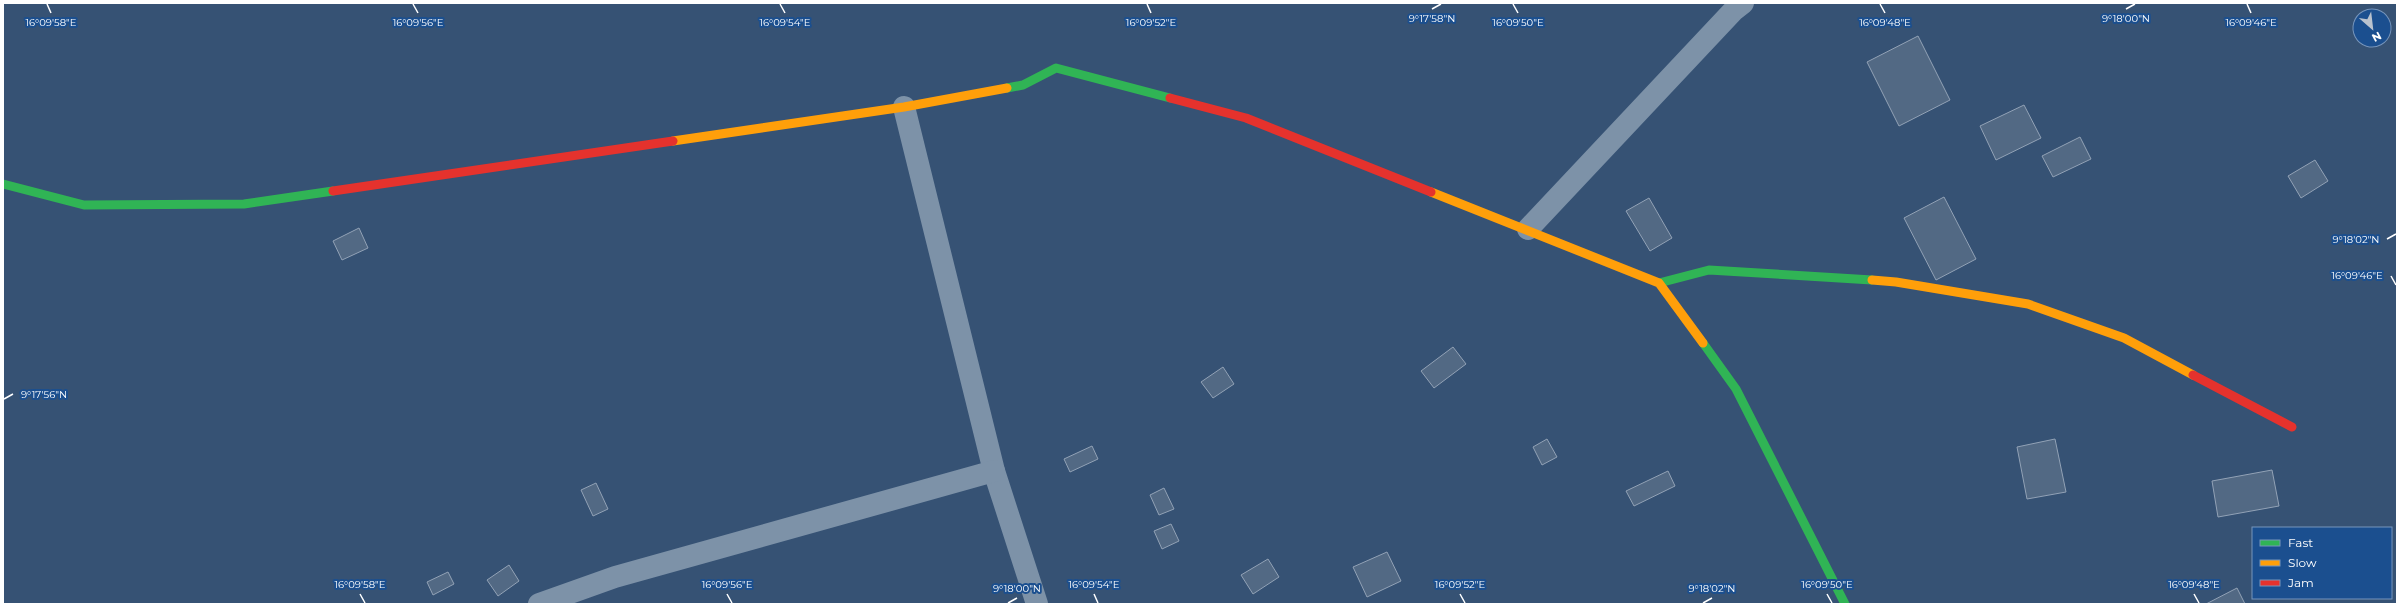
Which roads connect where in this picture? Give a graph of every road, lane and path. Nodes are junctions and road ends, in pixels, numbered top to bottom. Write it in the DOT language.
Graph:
graph roads {
  1 [pos="1743,3"];
  2 [pos="904,107"];
  3 [pos="3,184"];
  4 [pos="1528,229"];
  5 [pos="1659,282"];
  6 [pos="2292,427"];
  7 [pos="994,471"];
  8 [pos="539,604"];
  9 [pos="1037,604"];
  10 [pos="1845,604"];
  1 -- 4 [label="street"];
  2 -- 3 [label="street"];
  2 -- 4 [label="street"];
  2 -- 7 [label="street"];
  4 -- 5 [label="street"];
  5 -- 6 [label="street"];
  5 -- 10 [label="street"];
  7 -- 8 [label="street"];
  7 -- 9 [label="street"];
}
